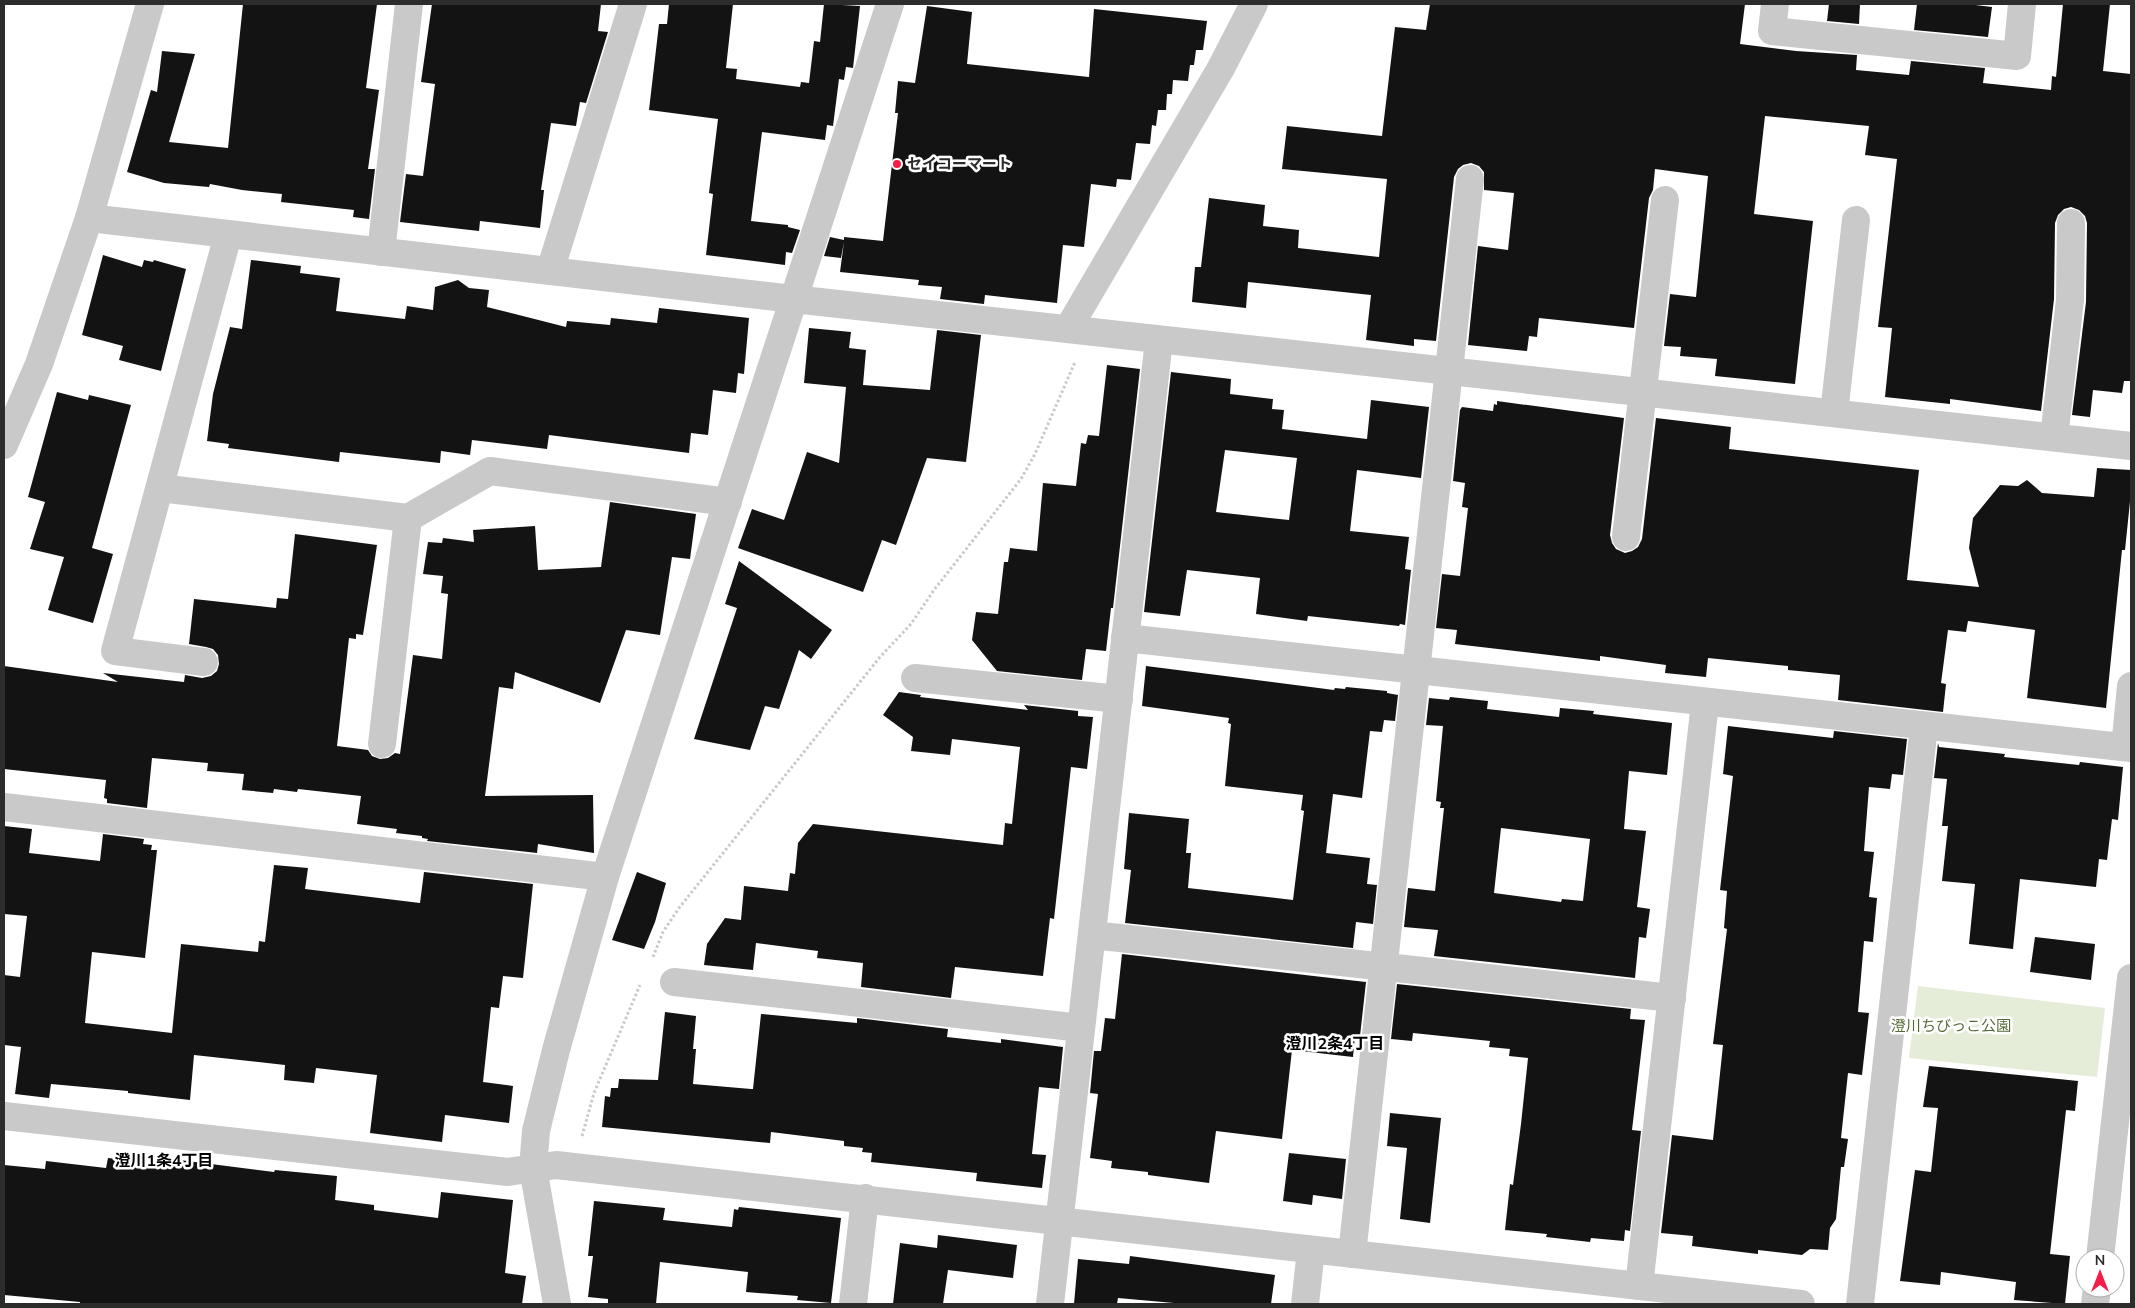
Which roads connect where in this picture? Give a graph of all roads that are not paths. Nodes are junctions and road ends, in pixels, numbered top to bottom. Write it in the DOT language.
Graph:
graph roads {
  1 [pos="150,4"];
  2 [pos="408,4"];
  3 [pos="633,4"];
  4 [pos="890,4"];
  5 [pos="1254,4"];
  6 [pos="1775,4"];
  7 [pos="2022,4"];
  8 [pos="1470,179"];
  9 [pos="1665,200"];
  10 [pos="89,218"];
  11 [pos="1856,220"];
  12 [pos="2071,223"];
  13 [pos="228,235"];
  14 [pos="381,252"];
  15 [pos="550,271"];
  16 [pos="793,299"];
  17 [pos="1078,331"];
  18 [pos="1159,340"];
  19 [pos="1448,372"];
  20 [pos="1641,392"];
  21 [pos="1834,413"];
  22 [pos="2054,437"];
  23 [pos="4,445"];
  24 [pos="2131,446"];
  25 [pos="160,488"];
  26 [pos="728,502"];
  27 [pos="408,518"];
  28 [pos="1626,537"];
  29 [pos="1125,638"];
  30 [pos="204,662"];
  31 [pos="1415,670"];
  32 [pos="915,678"];
  33 [pos="2131,686"];
  34 [pos="1118,699"];
  35 [pos="1705,703"];
  36 [pos="1924,726"];
  37 [pos="382,744"];
  38 [pos="2128,748"];
  39 [pos="4,807"];
  40 [pos="604,877"];
  41 [pos="1092,935"];
  42 [pos="1383,966"];
  43 [pos="2131,978"];
  44 [pos="674,982"];
  45 [pos="1672,998"];
  46 [pos="1081,1028"];
  47 [pos="4,1116"];
  48 [pos="534,1168"];
  49 [pos="865,1198"];
  50 [pos="1059,1221"];
  51 [pos="2101,1248"];
  52 [pos="1311,1250"];
  53 [pos="1352,1254"];
  54 [pos="1640,1286"];
  55 [pos="1738,1301"];
  56 [pos="556,1304"];
  57 [pos="853,1304"];
  58 [pos="1050,1304"];
  59 [pos="1305,1304"];
  60 [pos="1801,1304"];
  61 [pos="1860,1304"];
  1 -- 10 [label="street"];
  2 -- 14 [label="street"];
  3 -- 15 [label="street"];
  4 -- 16 [label="street"];
  5 -- 17 [label="street"];
  6 -- 7 [label="street"];
  8 -- 19 [label="street"];
  9 -- 20 [label="street"];
  10 -- 13 [label="street"];
  10 -- 23 [label="street"];
  11 -- 21 [label="street"];
  12 -- 22 [label="street"];
  13 -- 14 [label="street"];
  13 -- 25 [label="street"];
  14 -- 15 [label="street"];
  15 -- 16 [label="street"];
  16 -- 17 [label="street"];
  16 -- 26 [label="street"];
  17 -- 18 [label="street"];
  18 -- 19 [label="street"];
  18 -- 29 [label="street"];
  19 -- 20 [label="street"];
  19 -- 31 [label="street"];
  20 -- 21 [label="street"];
  20 -- 28 [label="street"];
  21 -- 22 [label="street"];
  22 -- 24 [label="street"];
  25 -- 27 [label="street"];
  25 -- 30 [label="street"];
  26 -- 27 [label="street"];
  26 -- 40 [label="street"];
  27 -- 37 [label="street"];
  29 -- 31 [label="street"];
  29 -- 34 [label="street"];
  31 -- 35 [label="street"];
  31 -- 42 [label="street"];
  32 -- 34 [label="street"];
  33 -- 38 [label="street"];
  34 -- 41 [label="street"];
  35 -- 36 [label="street"];
  35 -- 45 [label="street"];
  36 -- 38 [label="street"];
  36 -- 61 [label="street"];
  39 -- 40 [label="street"];
  40 -- 48 [label="street"];
  41 -- 42 [label="street"];
  41 -- 46 [label="street"];
  42 -- 45 [label="street"];
  42 -- 53 [label="street"];
  43 -- 51 [label="street"];
  44 -- 46 [label="street"];
  45 -- 54 [label="street"];
  46 -- 50 [label="street"];
  47 -- 48 [label="street"];
  48 -- 49 [label="street"];
  48 -- 56 [label="street"];
  49 -- 50 [label="street"];
  49 -- 57 [label="street"];
  50 -- 52 [label="street"];
  50 -- 58 [label="street"];
  52 -- 53 [label="street"];
  52 -- 59 [label="street"];
  53 -- 54 [label="street"];
  54 -- 55 [label="street"];
  55 -- 60 [label="street"];
}
